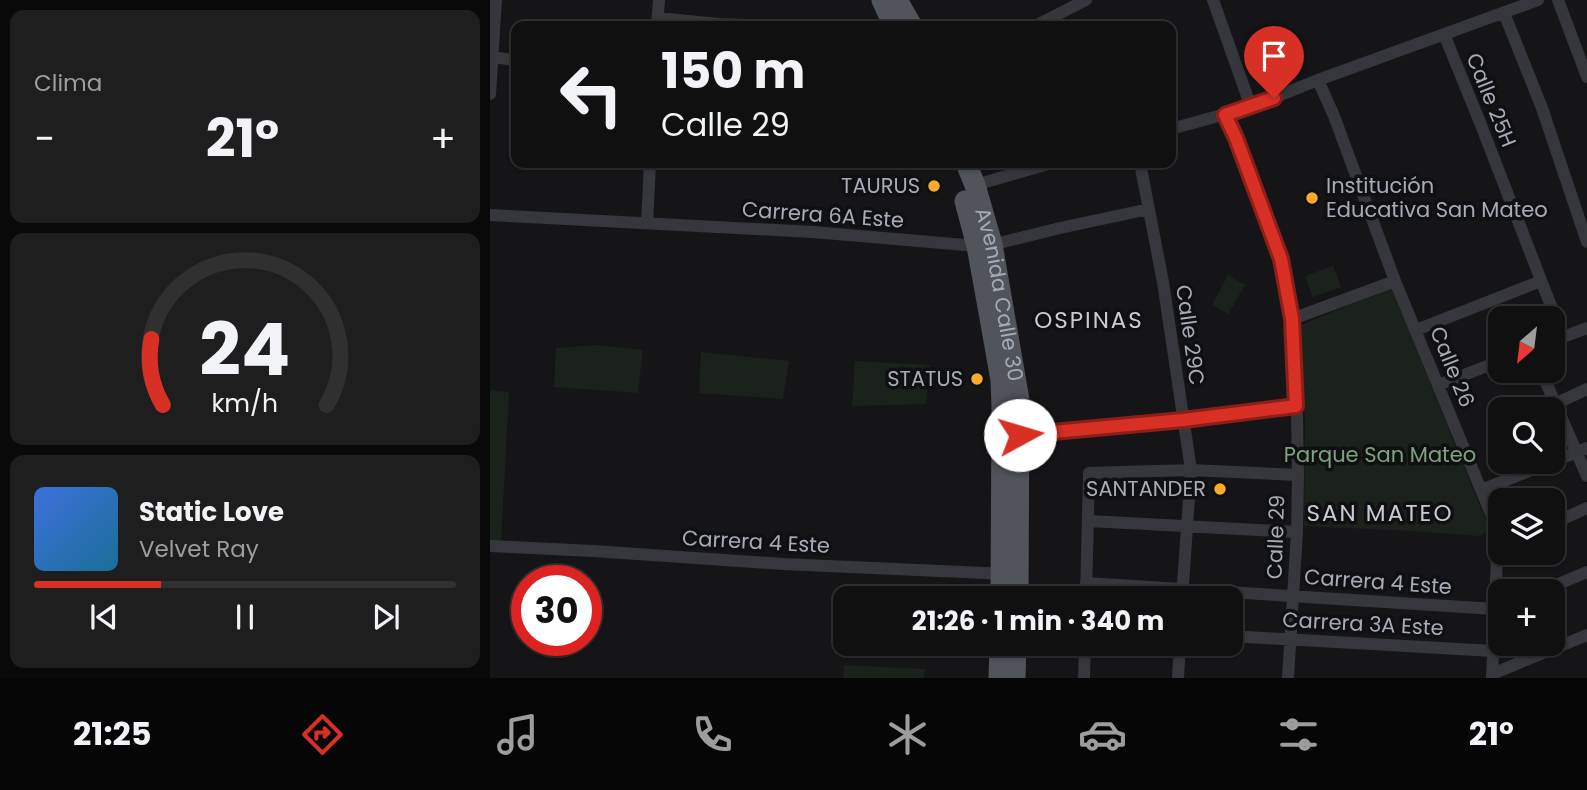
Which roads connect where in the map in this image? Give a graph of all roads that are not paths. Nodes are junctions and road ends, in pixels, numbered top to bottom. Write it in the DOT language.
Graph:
graph roads {
  1 [pos="495,0"];
  2 [pos="659,0"];
  3 [pos="882,0"];
  4 [pos="897,0"];
  5 [pos="1086,0"];
  6 [pos="1213,0"];
  7 [pos="1538,0"];
  8 [pos="1558,0"];
  9 [pos="1504,13"];
  10 [pos="658,21"];
  11 [pos="892,21"];
  12 [pos="909,21"];
  13 [pos="1045,21"];
  14 [pos="1444,34"];
  15 [pos="491,57"];
  16 [pos="511,59"];
  17 [pos="1587,77"];
  18 [pos="1318,80"];
  19 [pos="490,94"];
  20 [pos="1251,107"];
  21 [pos="1225,115"];
  22 [pos="1176,128"];
  23 [pos="650,168"];
  24 [pos="954,168"];
  25 [pos="968,168"];
  26 [pos="1034,168"];
  27 [pos="1141,168"];
  28 [pos="975,184"];
  29 [pos="1149,209"];
  30 [pos="490,215"];
  31 [pos="647,223"];
  32 [pos="1587,242"];
  33 [pos="984,245"];
  34 [pos="1395,281"];
  35 [pos="1541,281"];
  36 [pos="1548,306"];
  37 [pos="1292,319"];
  38 [pos="1587,328"];
  39 [pos="1416,330"];
  40 [pos="1565,336"];
  41 [pos="1488,366"];
  42 [pos="1438,385"];
  43 [pos="1587,390"];
  44 [pos="1565,400"];
  45 [pos="1296,406"];
  46 [pos="1183,420"];
  47 [pos="1565,421"];
  48 [pos="1011,435"];
  49 [pos="1582,450"];
  50 [pos="1565,457"];
  51 [pos="1191,470"];
  52 [pos="1522,474"];
  53 [pos="1298,475"];
  54 [pos="1587,476"];
  55 [pos="1481,490"];
  56 [pos="1488,507"];
  57 [pos="1587,508"];
  58 [pos="1565,518"];
  59 [pos="1088,521"];
  60 [pos="1187,526"];
  61 [pos="1297,532"];
  62 [pos="490,546"];
  63 [pos="1587,572"];
  64 [pos="1011,574"];
  65 [pos="1565,581"];
  66 [pos="1086,583"];
  67 [pos="1006,586"];
  68 [pos="1014,586"];
  69 [pos="1112,586"];
  70 [pos="1183,586"];
  71 [pos="1243,595"];
  72 [pos="1293,596"];
  73 [pos="1488,607"];
  74 [pos="1587,635"];
  75 [pos="1243,637"];
  76 [pos="1291,639"];
  77 [pos="1488,651"];
  78 [pos="1000,656"];
  79 [pos="1016,656"];
  80 [pos="1085,656"];
  81 [pos="1179,656"];
  82 [pos="1493,656"];
  83 [pos="1492,676"];
  84 [pos="999,678"];
  85 [pos="1015,678"];
  86 [pos="1084,678"];
  87 [pos="1178,678"];
  88 [pos="1288,678"];
  1 -- 15 [label="street"];
  2 -- 10 [label="street"];
  3 -- 11 [label="main road"];
  4 -- 12 [label="main road"];
  5 -- 13 [label="street"];
  6 -- 20 [label="street"];
  7 -- 9 [label="street"];
  8 -- 17 [label="street"];
  9 -- 14 [label="street"];
  9 -- 32 [label="street"];
  14 -- 18 [label="street"];
  14 -- 35 [label="street, Calle 25H"];
  15 -- 16 [label="street"];
  15 -- 19 [label="street"];
  18 -- 20 [label="street"];
  18 -- 34 [label="street, Calle 26"];
  20 -- 21 [label="street"];
  21 -- 22 [label="street"];
  21 -- 37 [label="street, Calle 29"];
  23 -- 31 [label="street"];
  24 -- 33 [label="main road, Avenida Calle 30"];
  25 -- 28 [label="main road, Avenida Calle 30"];
  26 -- 28 [label="street"];
  27 -- 29 [label="street, Calle 29C"];
  28 -- 33 [label="main road, Avenida Calle 30"];
  29 -- 33 [label="street, Carrera 6A Este"];
  29 -- 46 [label="street, Calle 29C"];
  30 -- 31 [label="street, Carrera 6A Este"];
  31 -- 33 [label="street, Carrera 6A Este"];
  33 -- 48 [label="main road, Avenida Calle 30"];
  34 -- 37 [label="street"];
  34 -- 39 [label="street, Calle 26"];
  35 -- 36 [label="street, Calle 25H"];
  35 -- 39 [label="street"];
  37 -- 45 [label="street, Calle 29"];
  38 -- 40 [label="street"];
  39 -- 42 [label="street, Calle 26"];
  41 -- 42 [label="street"];
  42 -- 55 [label="street, Calle 26"];
  43 -- 44 [label="street"];
  45 -- 46 [label="street"];
  45 -- 53 [label="street, Calle 29"];
  46 -- 48 [label="street"];
  46 -- 51 [label="street, Calle 29C"];
  47 -- 49 [label="street"];
  48 -- 64 [label="main road, Avenida Calle 30"];
  49 -- 50 [label="street"];
  49 -- 54 [label="street"];
  51 -- 53 [label="street"];
  51 -- 59 [label="street"];
  51 -- 60 [label="street, Calle 29C"];
  52 -- 55 [label="street"];
  53 -- 61 [label="street, Calle 29"];
  55 -- 56 [label="street, Calle 26"];
  57 -- 58 [label="street"];
  59 -- 60 [label="street"];
  59 -- 66 [label="street"];
  60 -- 61 [label="street"];
  60 -- 70 [label="street, Calle 29C"];
  61 -- 72 [label="street, Calle 29"];
  62 -- 64 [label="street, Carrera 4 Este"];
  63 -- 65 [label="street"];
  64 -- 67 [label="main road, Avenida Calle 30"];
  64 -- 68 [label="main road, Avenida Calle 30"];
  66 -- 69 [label="street, Carrera 4 Este"];
  71 -- 72 [label="street, Carrera 4 Este"];
  72 -- 73 [label="street, Carrera 4 Este"];
  72 -- 76 [label="street, Calle 29"];
  74 -- 83 [label="street"];
  75 -- 76 [label="street, Carrera 3A Este"];
  76 -- 77 [label="street, Carrera 3A Este"];
  76 -- 88 [label="street, Calle 29"];
  78 -- 84 [label="main road"];
  79 -- 85 [label="main road"];
  80 -- 86 [label="street"];
  81 -- 87 [label="street"];
  82 -- 83 [label="street, Calle 26"];
}
